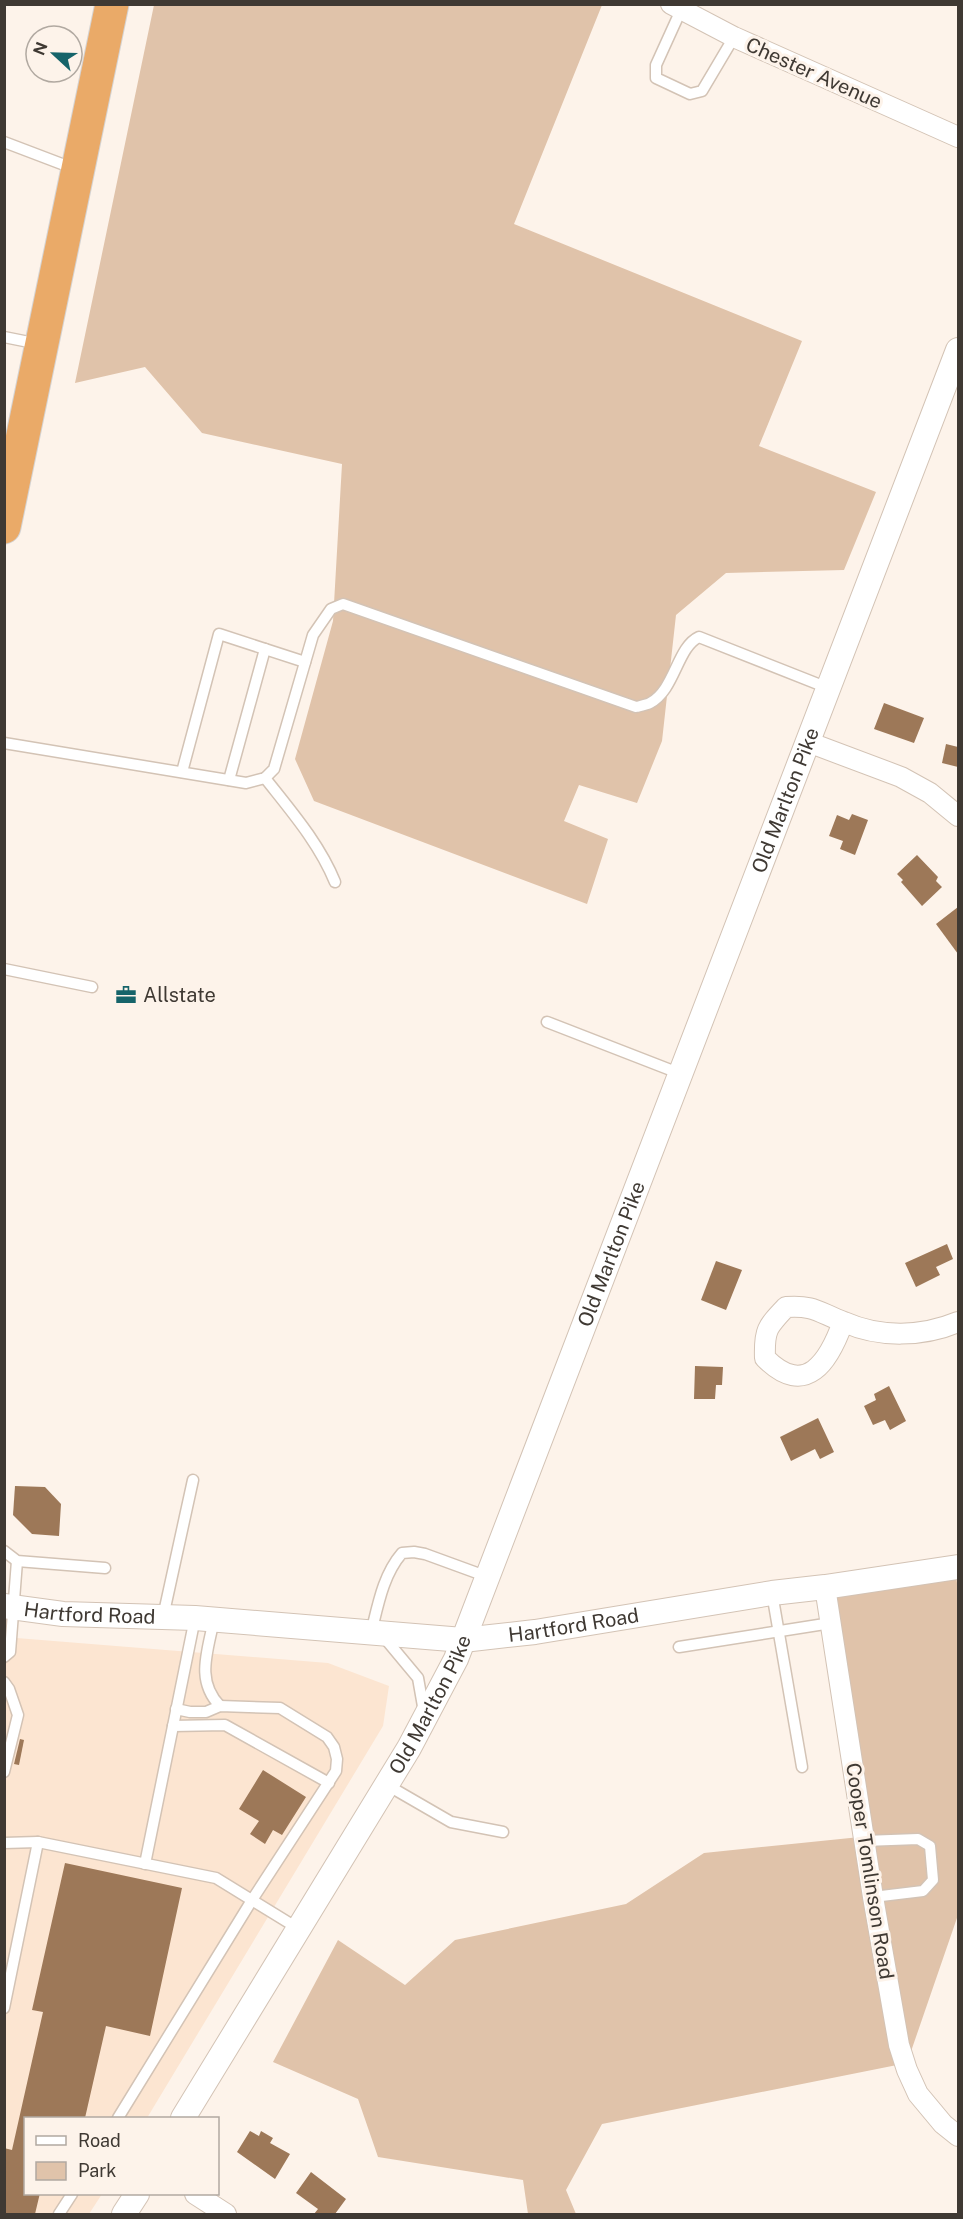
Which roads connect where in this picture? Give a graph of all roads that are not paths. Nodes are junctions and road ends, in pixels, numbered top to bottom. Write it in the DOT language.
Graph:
graph roads {
  1 [pos="112,4"];
  2 [pos="676,7"];
  3 [pos="734,37"];
  4 [pos="958,137"];
  5 [pos="4,142"];
  6 [pos="78,170"];
  7 [pos="4,337"];
  8 [pos="42,344"];
  9 [pos="958,350"];
  10 [pos="4,527"];
  11 [pos="265,649"];
  12 [pos="305,662"];
  13 [pos="828,688"];
  14 [pos="4,742"];
  15 [pos="808,742"];
  16 [pos="182,772"];
  17 [pos="265,778"];
  18 [pos="229,780"];
  19 [pos="958,816"];
  20 [pos="335,882"];
  21 [pos="4,969"];
  22 [pos="92,987"];
  23 [pos="547,1023"];
  24 [pos="681,1074"];
  25 [pos="843,1322"];
  26 [pos="958,1322"];
  27 [pos="193,1480"];
  28 [pos="4,1551"];
  29 [pos="17,1561"];
  30 [pos="105,1568"];
  31 [pos="958,1568"];
  32 [pos="489,1578"];
  33 [pos="825,1587"];
  34 [pos="772,1593"];
  35 [pos="9,1607"];
  36 [pos="163,1617"];
  37 [pos="205,1618"];
  38 [pos="831,1623"];
  39 [pos="779,1631"];
  40 [pos="376,1634"];
  41 [pos="463,1640"];
  42 [pos="679,1647"];
  43 [pos="4,1657"];
  44 [pos="4,1682"];
  45 [pos="220,1706"];
  46 [pos="238,1707"];
  47 [pos="176,1709"];
  48 [pos="425,1719"];
  49 [pos="225,1725"];
  50 [pos="173,1726"];
  51 [pos="802,1767"];
  52 [pos="4,1772"];
  53 [pos="329,1783"];
  54 [pos="387,1785"];
  55 [pos="503,1832"];
  56 [pos="864,1841"];
  57 [pos="38,1842"];
  58 [pos="4,1843"];
  59 [pos="145,1864"];
  60 [pos="873,1897"];
  61 [pos="252,1900"];
  62 [pos="300,1930"];
  63 [pos="4,2008"];
  64 [pos="119,2117"];
  65 [pos="184,2117"];
  66 [pos="958,2136"];
  67 [pos="71,2195"];
  68 [pos="136,2195"];
  69 [pos="198,2195"];
  70 [pos="59,2214"];
  71 [pos="124,2214"];
  72 [pos="226,2214"];
  1 -- 6 [label="highway"];
  2 -- 3 [label="street, Chester Avenue"];
  2 -- 3 [label="lane"];
  3 -- 4 [label="street, Chester Avenue"];
  5 -- 6 [label="lane"];
  6 -- 8 [label="highway"];
  7 -- 8 [label="lane"];
  8 -- 10 [label="highway"];
  9 -- 13 [label="street, Old Marlton Pike"];
  11 -- 12 [label="lane"];
  11 -- 16 [label="lane"];
  11 -- 18 [label="lane"];
  12 -- 13 [label="lane"];
  12 -- 17 [label="lane"];
  13 -- 15 [label="street, Old Marlton Pike"];
  14 -- 16 [label="lane"];
  15 -- 19 [label="street"];
  15 -- 24 [label="street, Old Marlton Pike"];
  16 -- 18 [label="lane"];
  17 -- 18 [label="lane"];
  17 -- 20 [label="lane"];
  21 -- 22 [label="lane"];
  23 -- 24 [label="lane"];
  24 -- 32 [label="street, Old Marlton Pike"];
  25 -- 26 [label="street"];
  27 -- 36 [label="lane"];
  28 -- 29 [label="lane"];
  29 -- 30 [label="lane"];
  29 -- 35 [label="lane"];
  31 -- 33 [label="street, Hartford Road"];
  32 -- 40 [label="lane"];
  32 -- 41 [label="street, Old Marlton Pike"];
  33 -- 34 [label="street, Hartford Road"];
  33 -- 38 [label="street, Cooper Tomlinson Road"];
  34 -- 39 [label="lane"];
  34 -- 41 [label="street, Hartford Road"];
  35 -- 36 [label="street, Hartford Road"];
  35 -- 43 [label="lane"];
  36 -- 37 [label="street, Hartford Road"];
  37 -- 40 [label="street, Hartford Road"];
  37 -- 45 [label="lane"];
  37 -- 47 [label="lane"];
  38 -- 39 [label="lane"];
  38 -- 56 [label="street, Cooper Tomlinson Road"];
  39 -- 42 [label="lane"];
  39 -- 51 [label="lane"];
  40 -- 41 [label="street, Hartford Road"];
  40 -- 48 [label="lane"];
  41 -- 48 [label="street, Old Marlton Pike"];
  44 -- 52 [label="lane"];
  45 -- 46 [label="lane"];
  45 -- 47 [label="lane"];
  46 -- 49 [label="lane"];
  46 -- 53 [label="lane"];
  47 -- 50 [label="lane"];
  48 -- 54 [label="street, Old Marlton Pike"];
  49 -- 50 [label="lane"];
  49 -- 53 [label="lane"];
  50 -- 59 [label="lane"];
  53 -- 61 [label="lane"];
  54 -- 55 [label="lane"];
  54 -- 62 [label="street, Old Marlton Pike"];
  56 -- 60 [label="street, Cooper Tomlinson Road"];
  56 -- 60 [label="lane"];
  57 -- 58 [label="lane"];
  57 -- 59 [label="lane"];
  57 -- 63 [label="lane"];
  59 -- 61 [label="lane"];
  60 -- 66 [label="street, Cooper Tomlinson Road"];
  61 -- 62 [label="lane"];
  61 -- 64 [label="lane"];
  62 -- 65 [label="street, Old Marlton Pike"];
  67 -- 70 [label="lane"];
  68 -- 71 [label="street"];
  69 -- 72 [label="street"];
}
